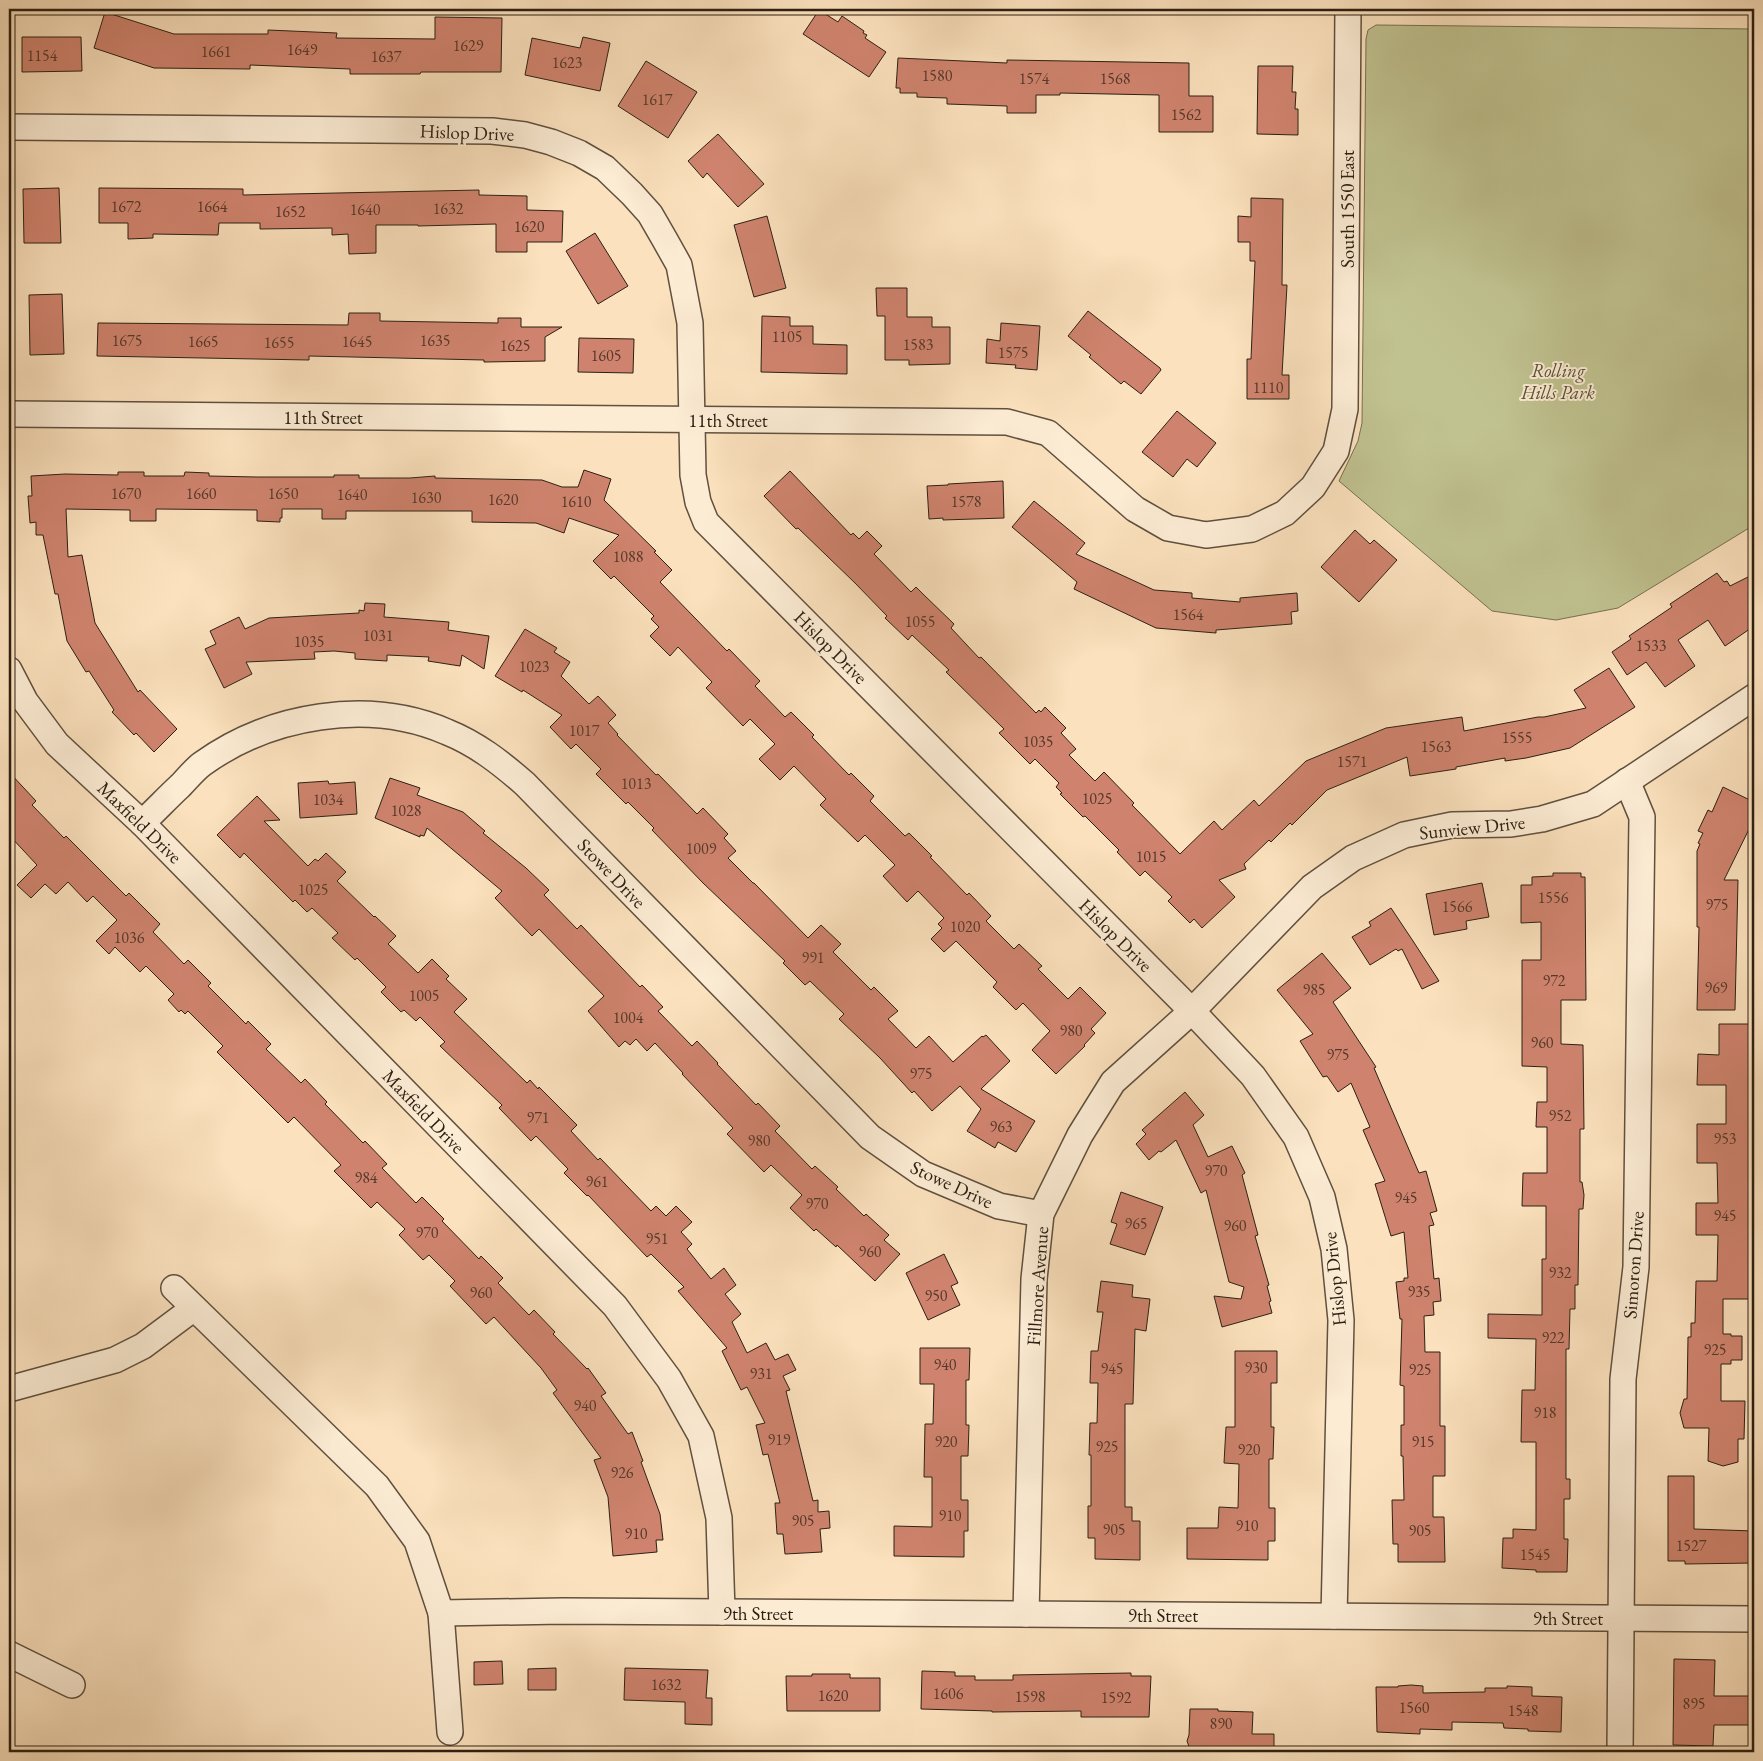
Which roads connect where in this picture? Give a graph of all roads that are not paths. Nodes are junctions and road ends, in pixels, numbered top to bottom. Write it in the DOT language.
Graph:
graph roads {
  1 [pos="1348,9"];
  2 [pos="9,127"];
  3 [pos="1345,409"];
  4 [pos="9,414"];
  5 [pos="692,420"];
  6 [pos="9,670"];
  7 [pos="1754,697"];
  8 [pos="1626,781"];
  9 [pos="142,823"];
  10 [pos="1192,1012"];
  11 [pos="1041,1214"];
  12 [pos="174,1288"];
  13 [pos="194,1308"];
  14 [pos="9,1389"];
  15 [pos="722,1612"];
  16 [pos="441,1613"];
  17 [pos="1026,1614"];
  18 [pos="1334,1616"];
  19 [pos="1621,1618"];
  20 [pos="1754,1619"];
  21 [pos="9,1654"];
  22 [pos="72,1685"];
  23 [pos="450,1732"];
  24 [pos="1620,1752"];
  1 -- 3 [label="street, South 1550 East"];
  2 -- 5 [label="street, Hislop Drive"];
  3 -- 5 [label="street, 11th Street"];
  4 -- 5 [label="street, 11th Street"];
  5 -- 10 [label="street, Hislop Drive"];
  6 -- 9 [label="street, Maxfield Drive"];
  7 -- 8 [label="street, Sunview Drive"];
  8 -- 10 [label="street, Sunview Drive"];
  8 -- 19 [label="street, Simoron Drive"];
  9 -- 11 [label="street, Stowe Drive"];
  9 -- 15 [label="street, Maxfield Drive"];
  10 -- 11 [label="street, Fillmore Avenue"];
  10 -- 18 [label="street, Hislop Drive"];
  11 -- 17 [label="street, Fillmore Avenue"];
  12 -- 13 [label="street"];
  13 -- 14 [label="street"];
  13 -- 16 [label="street"];
  15 -- 16 [label="street, 9th Street"];
  15 -- 17 [label="street, 9th Street"];
  16 -- 23 [label="street"];
  17 -- 18 [label="street, 9th Street"];
  18 -- 19 [label="street, 9th Street"];
  19 -- 20 [label="street, 9th Street"];
  19 -- 24 [label="street, Simoron Drive"];
  21 -- 22 [label="street"];
}
